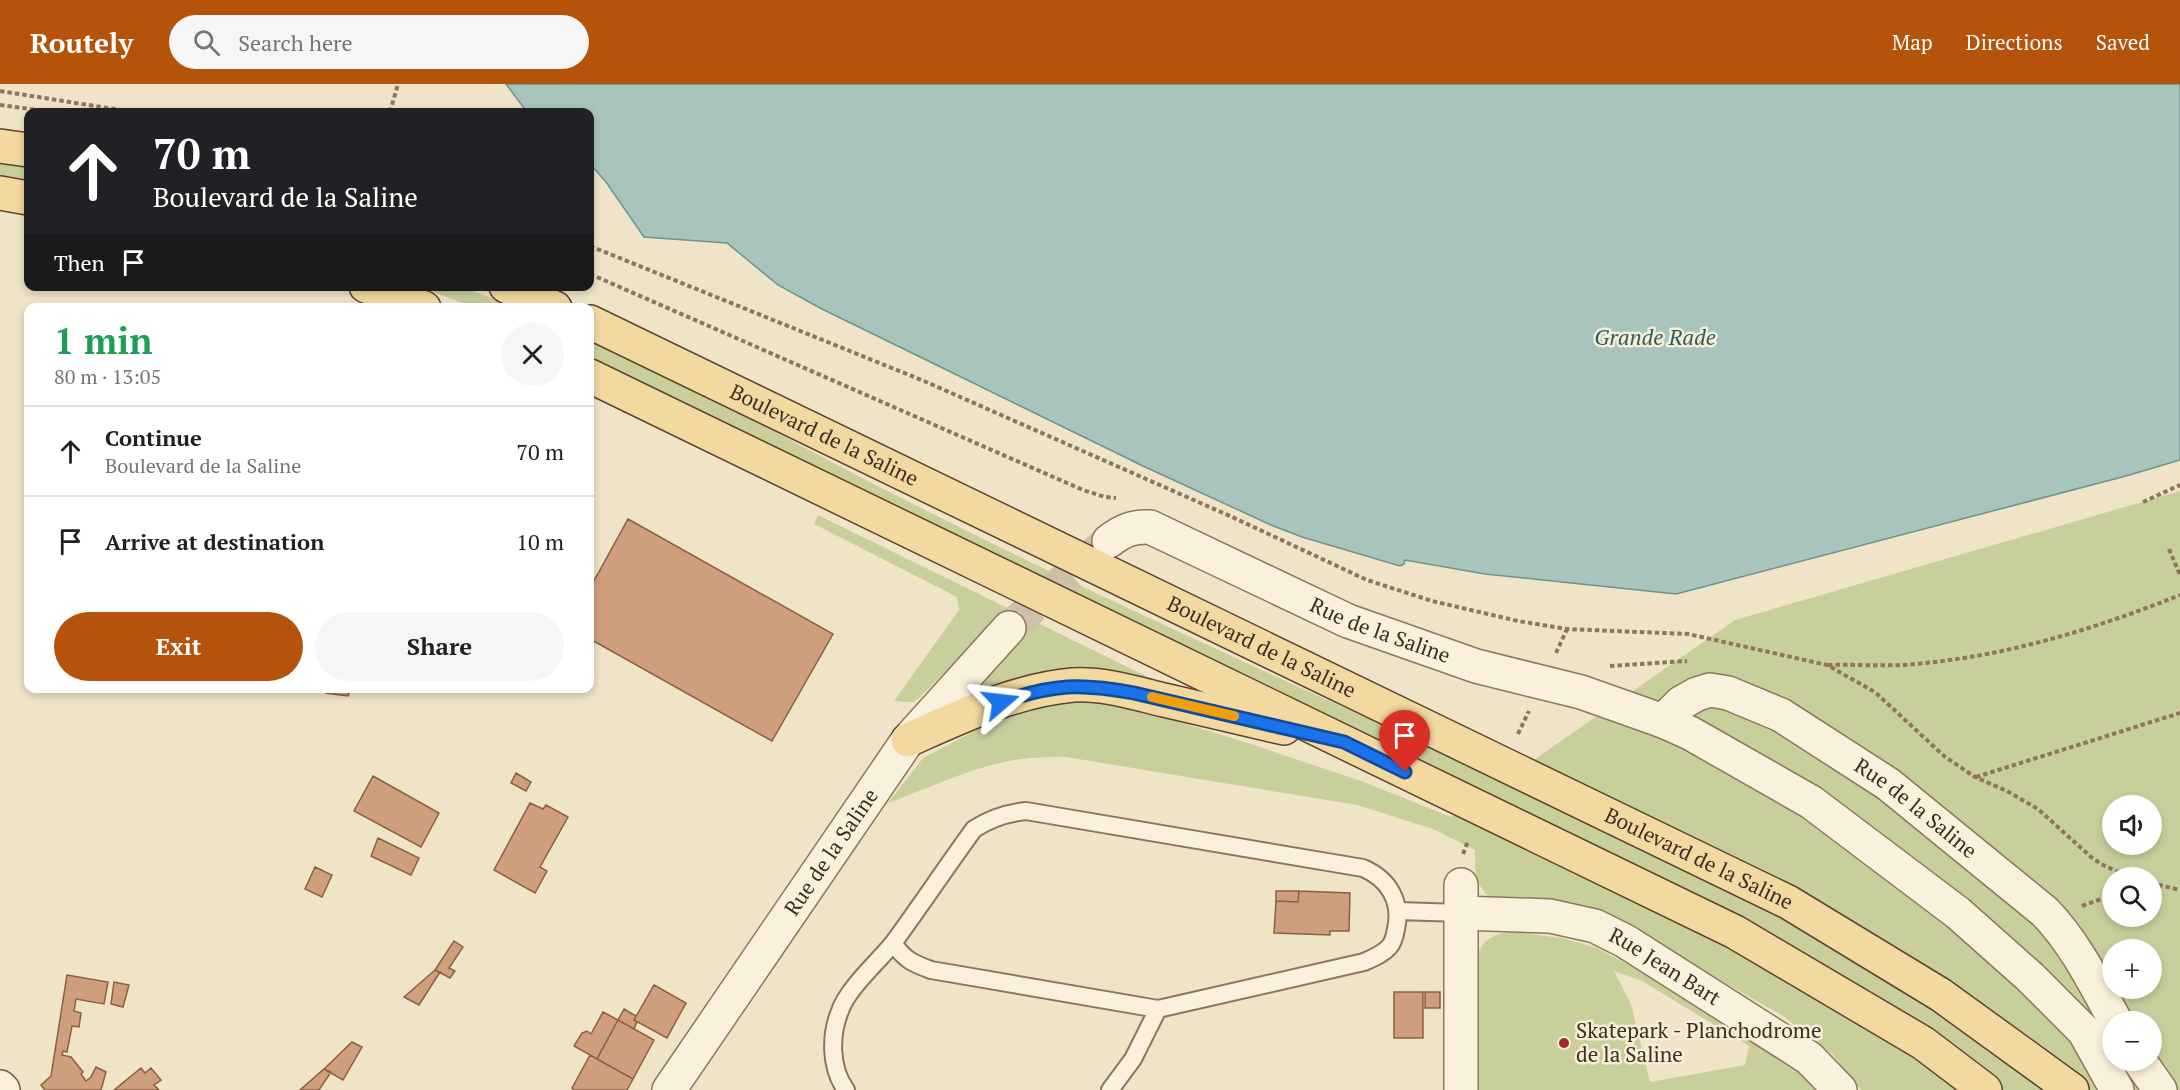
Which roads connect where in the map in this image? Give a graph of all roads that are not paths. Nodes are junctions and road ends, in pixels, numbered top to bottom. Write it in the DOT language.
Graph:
graph roads {
  1 [pos="0,146"];
  2 [pos="24,149"];
  3 [pos="0,193"];
  4 [pos="24,197"];
  5 [pos="379,291"];
  6 [pos="517,291"];
  7 [pos="411,303"];
  8 [pos="544,303"];
  9 [pos="594,324"];
  10 [pos="594,378"];
  11 [pos="1109,541"];
  12 [pos="1009,628"];
  13 [pos="1663,721"];
  14 [pos="908,740"];
  15 [pos="1344,742"];
  16 [pos="1461,899"];
  17 [pos="1398,911"];
  18 [pos="893,943"];
  19 [pos="1158,1009"];
  20 [pos="2110,1011"];
  21 [pos="2147,1071"];
  22 [pos="669,1090"];
  23 [pos="846,1090"];
  24 [pos="1110,1090"];
  25 [pos="1461,1090"];
  26 [pos="1840,1090"];
  27 [pos="1985,1090"];
  28 [pos="2072,1090"];
  29 [pos="2117,1090"];
  30 [pos="2160,1090"];
  1 -- 2 [label="main road"];
  3 -- 4 [label="main road"];
  5 -- 7 [label="main road"];
  6 -- 8 [label="main road"];
  9 -- 28 [label="main road, Boulevard de la Saline"];
  10 -- 15 [label="main road"];
  11 -- 13 [label="street, Rue de la Saline"];
  12 -- 14 [label="street, Rue de la Saline"];
  13 -- 20 [label="street, Rue de la Saline"];
  13 -- 29 [label="street, Rue de la Saline"];
  14 -- 15 [label="main road"];
  14 -- 22 [label="street, Rue de la Saline"];
  15 -- 27 [label="main road"];
  16 -- 17 [label="lane"];
  16 -- 25 [label="street"];
  16 -- 26 [label="street, Rue Jean Bart"];
  17 -- 18 [label="lane"];
  17 -- 19 [label="lane"];
  18 -- 19 [label="lane"];
  18 -- 23 [label="lane"];
  19 -- 24 [label="lane"];
  21 -- 30 [label="street"];
}
